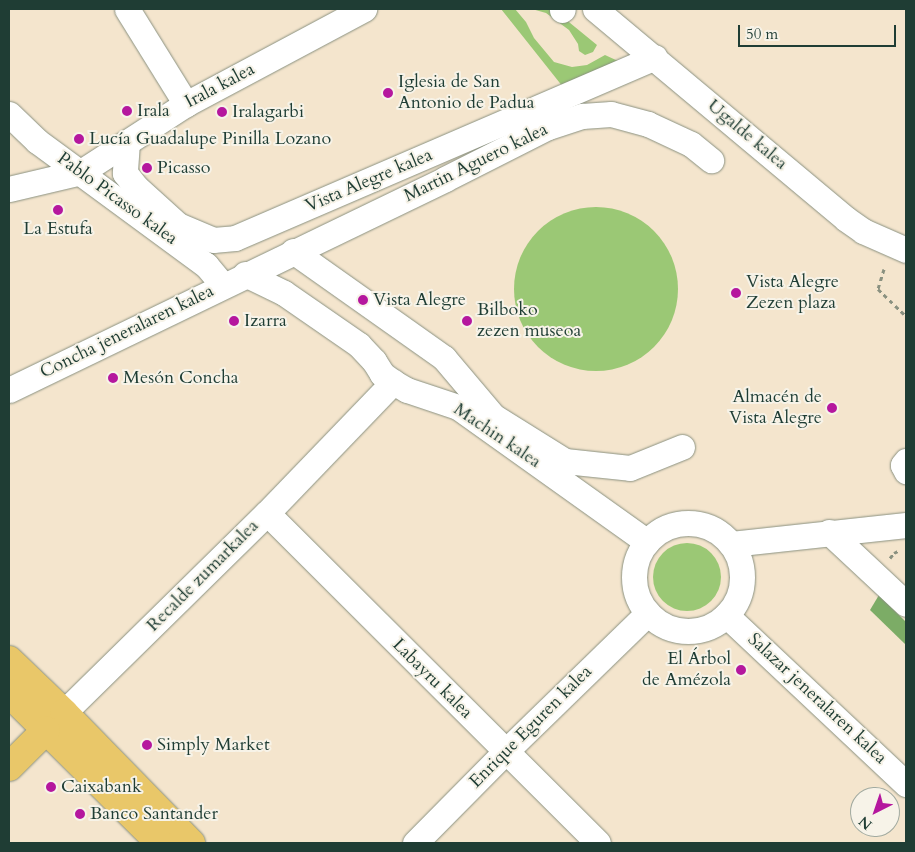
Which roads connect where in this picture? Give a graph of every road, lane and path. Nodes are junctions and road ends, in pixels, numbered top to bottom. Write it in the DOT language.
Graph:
graph roads {
  1 [pos="127,9"];
  2 [pos="364,9"];
  3 [pos="595,9"];
  4 [pos="655,57"];
  5 [pos="186,104"];
  6 [pos="9,114"];
  7 [pos="126,142"];
  8 [pos="711,160"];
  9 [pos="81,172"];
  10 [pos="9,189"];
  11 [pos="906,250"];
  12 [pos="293,251"];
  13 [pos="884,269"];
  14 [pos="245,274"];
  15 [pos="222,285"];
  16 [pos="906,316"];
  17 [pos="393,382"];
  18 [pos="9,390"];
  19 [pos="682,447"];
  20 [pos="906,461"];
  21 [pos="906,470"];
  22 [pos="267,513"];
  23 [pos="906,525"];
  24 [pos="828,532"];
  25 [pos="647,542"];
  26 [pos="731,544"];
  27 [pos="906,604"];
  28 [pos="648,613"];
  29 [pos="726,615"];
  30 [pos="9,660"];
  31 [pos="9,693"];
  32 [pos="55,722"];
  33 [pos="506,751"];
  34 [pos="9,767"];
  35 [pos="906,784"];
  36 [pos="593,842"];
  37 [pos="160,843"];
  38 [pos="190,843"];
  39 [pos="415,843"];
  1 -- 5 [label="street"];
  2 -- 5 [label="street, Irala kalea"];
  3 -- 4 [label="street, Ugalde kalea"];
  4 -- 7 [label="street, Vista Alegre kalea"];
  4 -- 11 [label="street, Ugalde kalea"];
  5 -- 7 [label="street, Irala kalea"];
  6 -- 9 [label="street, Pablo Picasso kalea"];
  7 -- 9 [label="street, Irala kalea"];
  8 -- 12 [label="street, Martin Aguero kalea"];
  9 -- 10 [label="street"];
  9 -- 15 [label="street, Pablo Picasso kalea"];
  12 -- 14 [label="street, Martin Aguero kalea"];
  12 -- 19 [label="street"];
  13 -- 16 [label="path"];
  14 -- 15 [label="street, Concha jeneralaren kalea"];
  14 -- 17 [label="street, Machin kalea"];
  15 -- 18 [label="street, Concha jeneralaren kalea"];
  17 -- 22 [label="street, Recalde zumarkalea"];
  17 -- 25 [label="street, Machin kalea"];
  20 -- 21 [label="street"];
  22 -- 32 [label="street, Recalde zumarkalea"];
  22 -- 33 [label="street, Labayru kalea"];
  23 -- 24 [label="street"];
  24 -- 26 [label="street"];
  24 -- 27 [label="street"];
  25 -- 26 [label="street"];
  25 -- 28 [label="street"];
  26 -- 29 [label="street"];
  28 -- 29 [label="street"];
  28 -- 33 [label="street, Enrique Eguren kalea"];
  29 -- 35 [label="street, Salazar jeneralaren kalea"];
  30 -- 32 [label="main road"];
  31 -- 32 [label="main road"];
  32 -- 34 [label="main road, Recalde zumarkalea"];
  32 -- 37 [label="main road"];
  32 -- 38 [label="main road"];
  33 -- 36 [label="street, Labayru kalea"];
  33 -- 39 [label="street, Enrique Eguren kalea"];
}
